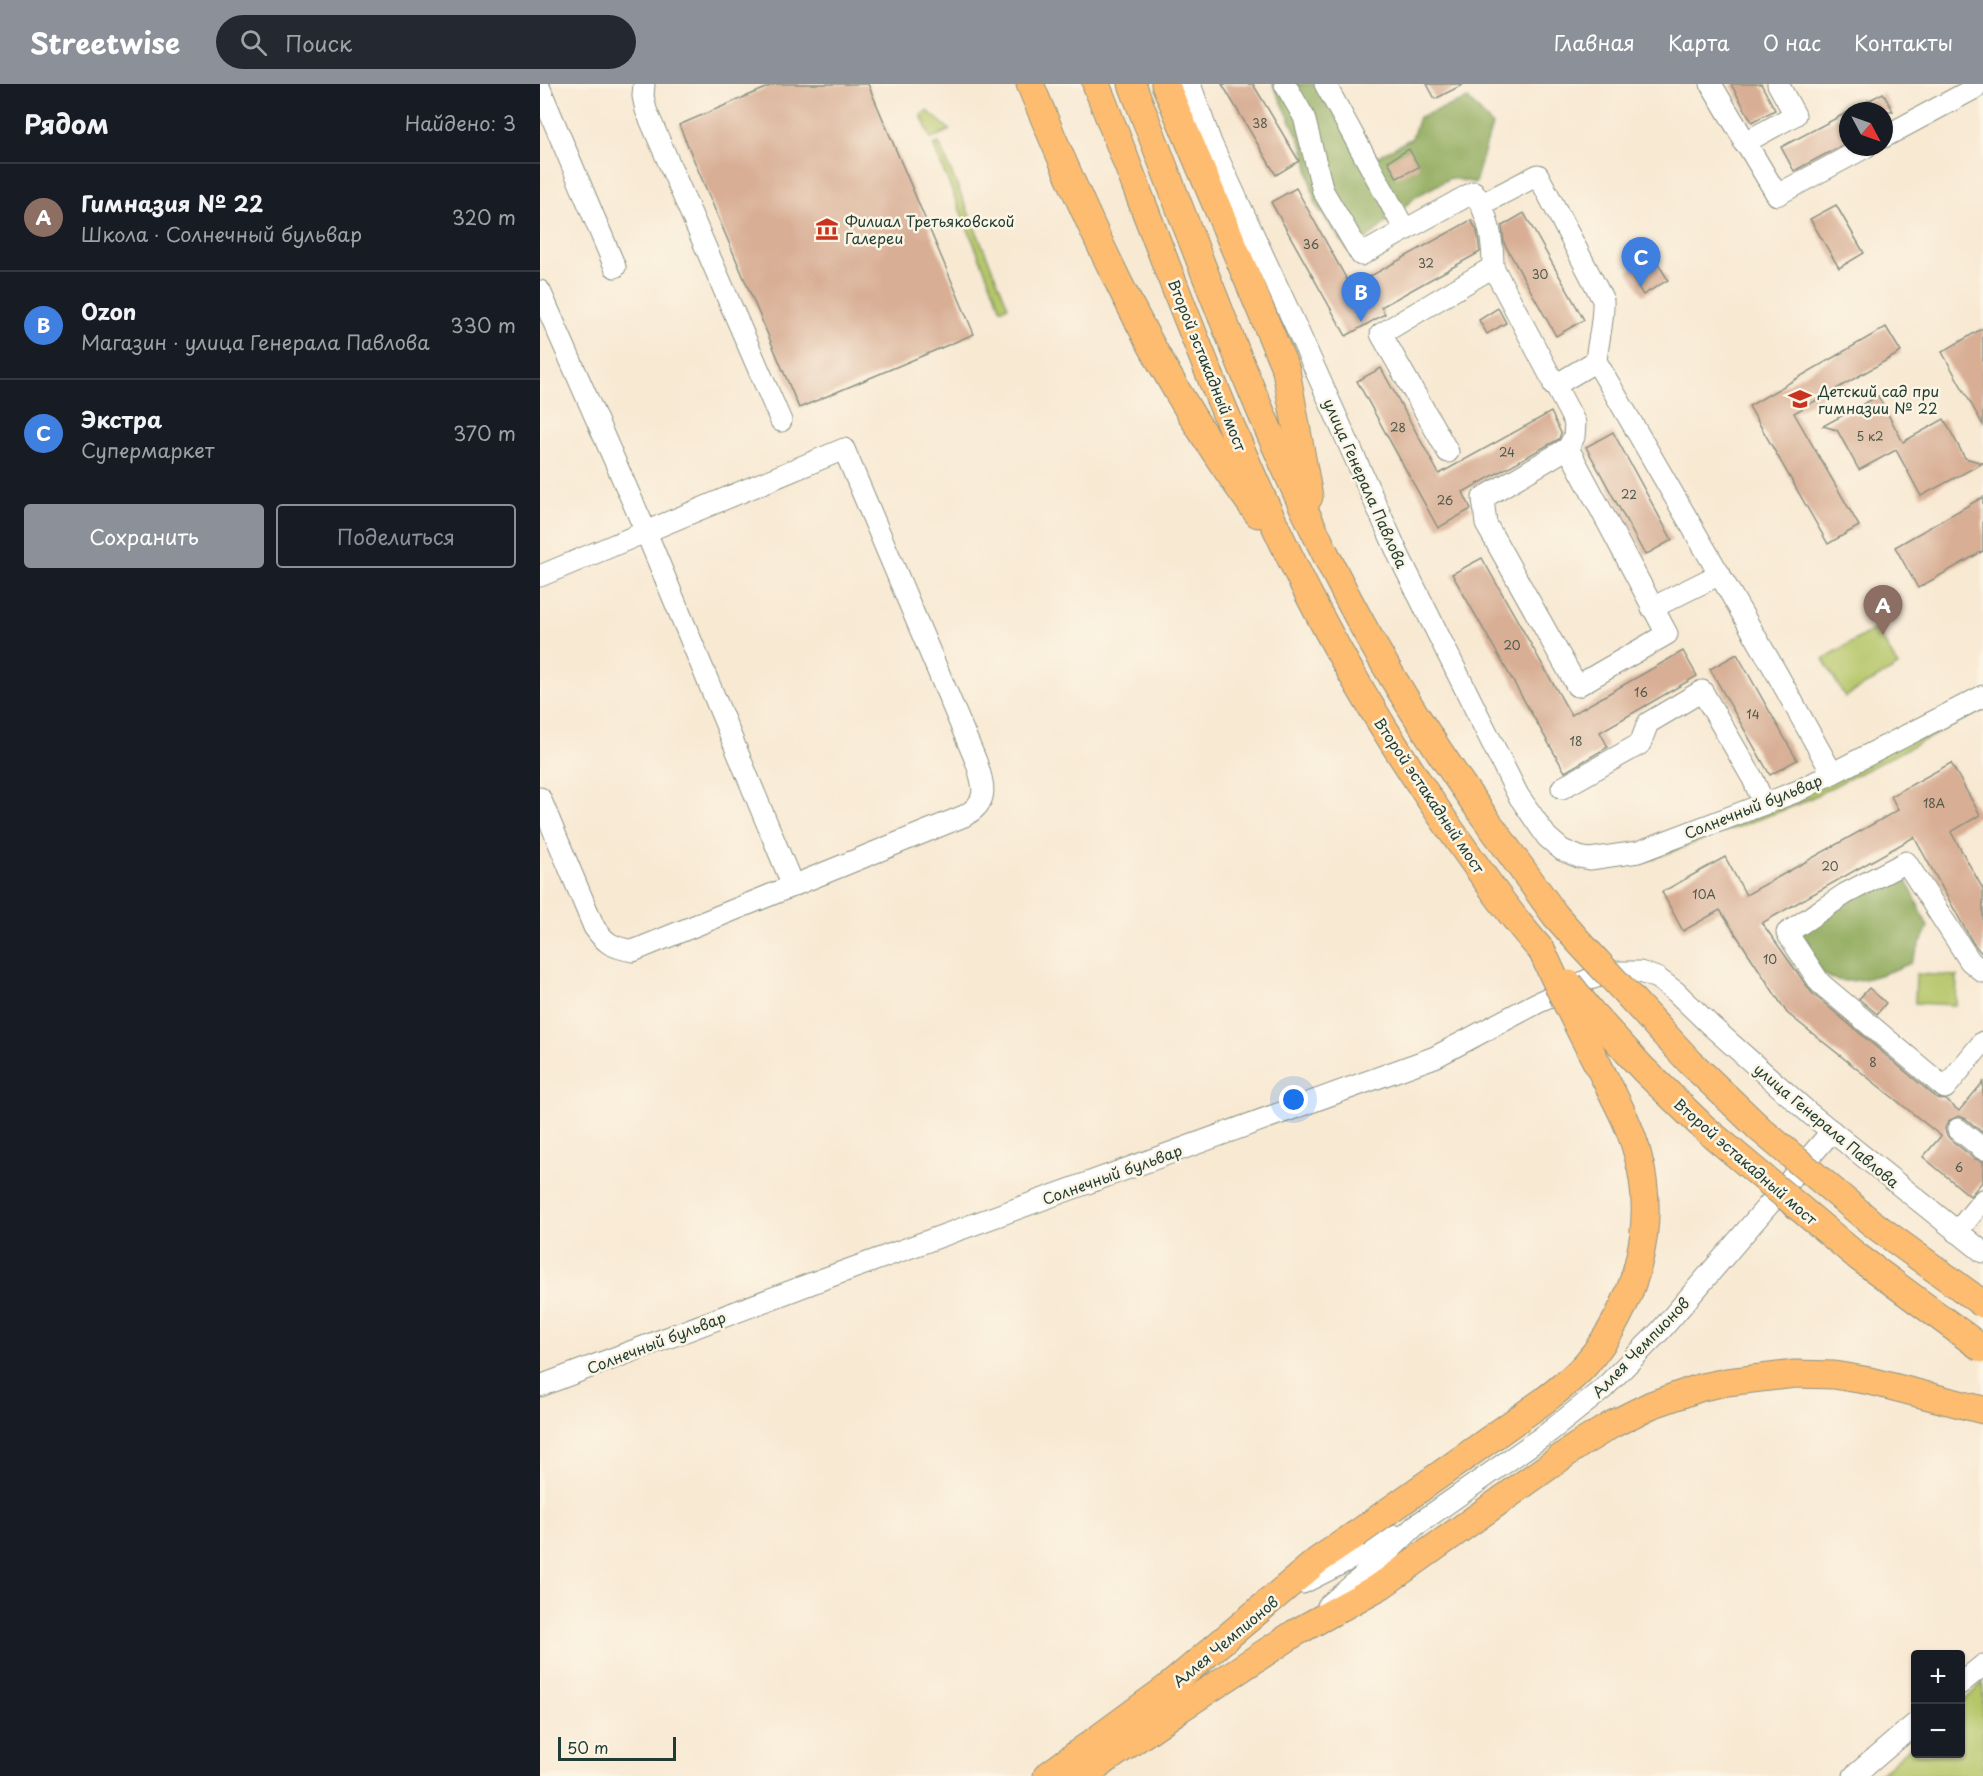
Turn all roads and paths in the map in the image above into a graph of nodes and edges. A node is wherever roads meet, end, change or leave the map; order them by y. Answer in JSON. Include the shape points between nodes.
{"nodes":[{"id":1,"x":644,"y":84,"type":"edge"},
{"id":2,"x":1030,"y":84,"type":"edge"},
{"id":3,"x":1096,"y":84,"type":"edge"},
{"id":4,"x":1132,"y":84,"type":"edge"},
{"id":5,"x":1165,"y":84,"type":"edge"},
{"id":6,"x":1190,"y":84,"type":"edge"},
{"id":7,"x":1285,"y":84,"type":"edge"},
{"id":8,"x":1325,"y":84,"type":"edge"},
{"id":9,"x":1711,"y":84,"type":"edge"},
{"id":10,"x":1778,"y":84,"type":"edge"},
{"id":11,"x":540,"y":89,"type":"edge"},
{"id":12,"x":1977,"y":92,"type":"edge"},
{"id":13,"x":1893,"y":133,"type":"edge"},
{"id":14,"x":1744,"y":143,"type":"junction"},
{"id":15,"x":1849,"y":156,"type":"edge"},
{"id":16,"x":1482,"y":204,"type":"junction"},
{"id":17,"x":1405,"y":230,"type":"junction"},
{"id":18,"x":615,"y":267,"type":"dead end"},
{"id":19,"x":1492,"y":267,"type":"junction"},
{"id":20,"x":540,"y":291,"type":"edge"},
{"id":21,"x":545,"y":316,"type":"edge"},
{"id":22,"x":1596,"y":361,"type":"junction"},
{"id":23,"x":1554,"y":386,"type":"junction"},
{"id":24,"x":781,"y":421,"type":"dead end"},
{"id":25,"x":1568,"y":448,"type":"junction"},
{"id":26,"x":1448,"y":452,"type":"dead end"},
{"id":27,"x":646,"y":532,"type":"junction"},
{"id":28,"x":1315,"y":532,"type":"junction"},
{"id":29,"x":1288,"y":555,"type":"junction"},
{"id":30,"x":1720,"y":574,"type":"junction"},
{"id":31,"x":540,"y":576,"type":"edge"},
{"id":32,"x":1652,"y":608,"type":"junction"},
{"id":33,"x":1983,"y":696,"type":"edge"},
{"id":34,"x":1832,"y":773,"type":"junction"},
{"id":35,"x":1562,"y":788,"type":"dead end"},
{"id":36,"x":540,"y":798,"type":"edge"},
{"id":37,"x":1764,"y":804,"type":"junction"},
{"id":38,"x":1579,"y":857,"type":"joint"},
{"id":39,"x":793,"y":886,"type":"junction"},
{"id":40,"x":1542,"y":951,"type":"junction"},
{"id":41,"x":1983,"y":972,"type":"edge"},
{"id":42,"x":1676,"y":992,"type":"joint"},
{"id":43,"x":1983,"y":1042,"type":"edge"},
{"id":44,"x":1958,"y":1129,"type":"dead end"},
{"id":45,"x":1832,"y":1131,"type":"junction"},
{"id":46,"x":1983,"y":1149,"type":"edge"},
{"id":47,"x":1983,"y":1200,"type":"edge"},
{"id":48,"x":1957,"y":1232,"type":"junction"},
{"id":49,"x":1983,"y":1252,"type":"edge"},
{"id":50,"x":1983,"y":1304,"type":"edge"},
{"id":51,"x":1983,"y":1349,"type":"edge"},
{"id":52,"x":540,"y":1386,"type":"edge"},
{"id":53,"x":1983,"y":1410,"type":"edge"},
{"id":54,"x":1415,"y":1526,"type":"junction"},
{"id":55,"x":1274,"y":1598,"type":"junction"},
{"id":56,"x":1295,"y":1633,"type":"junction"},
{"id":57,"x":1983,"y":1665,"type":"edge"},
{"id":58,"x":1965,"y":1680,"type":"edge"},
{"id":59,"x":1911,"y":1727,"type":"edge"},
{"id":60,"x":1047,"y":1776,"type":"edge"},
{"id":61,"x":1083,"y":1776,"type":"edge"},
{"id":62,"x":1854,"y":1776,"type":"edge"}],
"edges":[{"from":1,"to":24,"type":"street","via":[[646,110]]},
{"from":2,"to":29,"type":"main road","via":[[1069,179],[1151,348],[1232,478]]},
{"from":3,"to":29,"type":"main road","name":"Второй эстакадный мост","via":[[1214,382]]},
{"from":4,"to":28,"type":"main road","via":[[1269,430]]},
{"from":5,"to":28,"type":"main road","via":[[1286,370]]},
{"from":6,"to":38,"type":"street","name":"улица Генерала Павлова","via":[[1211,144],[1398,556],[1518,795],[1547,837],[1562,850]]},
{"from":7,"to":17,"type":"street","via":[[1304,117],[1323,191],[1361,255]]},
{"from":8,"to":17,"type":"street"},
{"from":9,"to":14,"type":"street"},
{"from":10,"to":14,"type":"street","via":[[1795,115]]},
{"from":11,"to":18,"type":"street"},
{"from":12,"to":13,"type":"street"},
{"from":14,"to":15,"type":"street","via":[[1776,195]]},
{"from":16,"to":17,"type":"street","via":[[1474,192]]},
{"from":16,"to":19,"type":"street","via":[[1493,247]]},
{"from":16,"to":22,"type":"street","via":[[1538,175],[1603,300]]},
{"from":19,"to":23,"type":"street"},
{"from":19,"to":26,"type":"street","via":[[1381,334]]},
{"from":20,"to":21,"type":"street"},
{"from":21,"to":27,"type":"street"},
{"from":22,"to":23,"type":"street"},
{"from":22,"to":30,"type":"street"},
{"from":23,"to":25,"type":"street","via":[[1575,423]]},
{"from":25,"to":32,"type":"street"},
{"from":25,"to":32,"type":"street","via":[[1483,498],[1486,524],[1577,686],[1667,634]]},
{"from":27,"to":31,"type":"street"},
{"from":27,"to":39,"type":"street"},
{"from":27,"to":39,"type":"street","via":[[844,449],[976,761],[982,800],[975,810]]},
{"from":28,"to":50,"type":"main road","bridge":true,"via":[[1356,614],[1427,733],[1513,857],[1579,942],[1682,1054],[1761,1130],[1873,1224]]},
{"from":29,"to":40,"type":"main road","name":"Второй эстакадный мост","via":[[1401,757],[1469,856]]},
{"from":30,"to":32,"type":"street"},
{"from":30,"to":34,"type":"street"},
{"from":33,"to":34,"type":"street","name":"Солнечный бульвар"},
{"from":34,"to":37,"type":"street","name":"Солнечный бульвар"},
{"from":35,"to":37,"type":"street","via":[[1640,744],[1648,723],[1702,691]]},
{"from":36,"to":39,"type":"street","via":[[594,927],[614,947],[633,951]]},
{"from":37,"to":38,"type":"street","name":"Солнечный бульвар","via":[[1638,852]]},
{"from":40,"to":51,"type":"main road","name":"Второй эстакадный мост","bridge":true,"via":[[1621,1045],[1702,1126],[1858,1257]]},
{"from":40,"to":55,"type":"main road","bridge":true,"via":[[1626,1123],[1638,1157],[1644,1234],[1630,1293],[1606,1338],[1573,1377],[1545,1401],[1317,1561]]},
{"from":41,"to":43,"type":"street","via":[[1970,961],[1906,862],[1845,894],[1787,933],[1820,983],[1945,1088]]},
{"from":42,"to":45,"type":"street","name":"улица Генерала Павлова"},
{"from":42,"to":52,"type":"street","name":"Солнечный бульвар","via":[[1657,978],[1640,972],[1614,972],[1590,979],[1434,1057]]},
{"from":44,"to":46,"type":"street"},
{"from":45,"to":48,"type":"street","name":"улица Генерала Павлова"},
{"from":45,"to":54,"type":"street","name":"Аллея Чемпионов","via":[[1661,1329],[1603,1389]]},
{"from":47,"to":48,"type":"street"},
{"from":48,"to":49,"type":"street","name":"улица Генерала Павлова"},
{"from":53,"to":56,"type":"main road","via":[[1834,1375],[1762,1376],[1702,1387],[1641,1409],[1577,1446],[1382,1585]]},
{"from":54,"to":55,"type":"street","name":"Аллея Чемпионов"},
{"from":54,"to":56,"type":"street","name":"Аллея Чемпионов"},
{"from":55,"to":60,"type":"main road","name":"Аллея Чемпионов","via":[[1167,1688]]},
{"from":56,"to":61,"type":"main road","name":"Аллея Чемпионов"},
{"from":57,"to":58,"type":"street"},
{"from":59,"to":62,"type":"street"}]}
